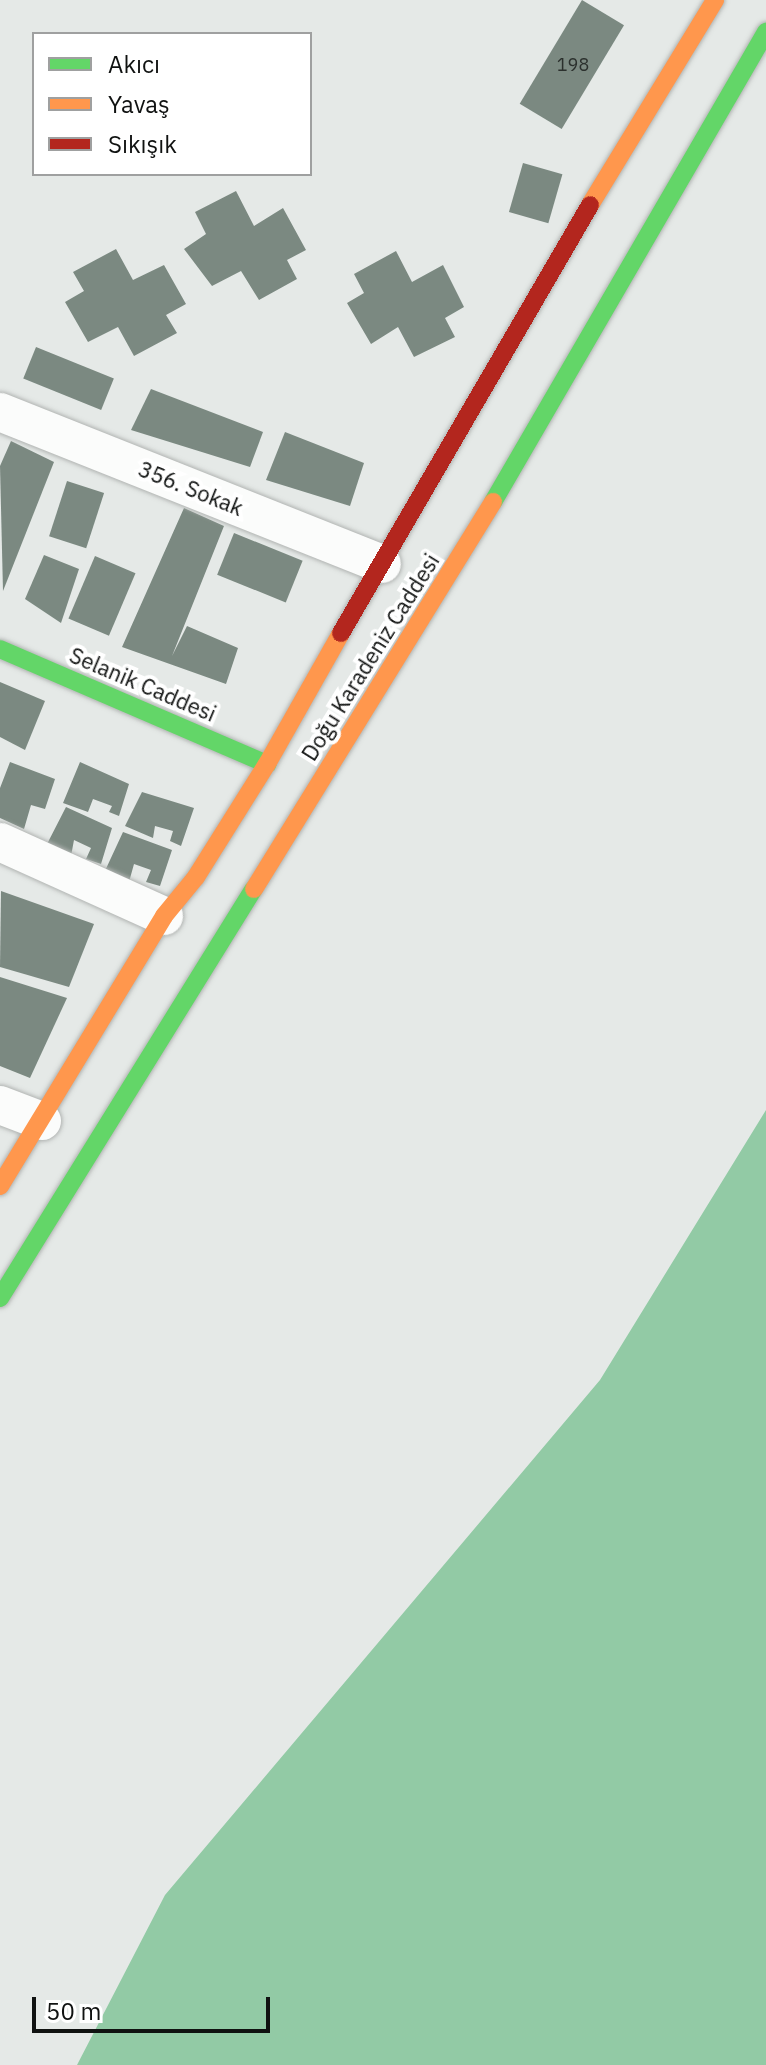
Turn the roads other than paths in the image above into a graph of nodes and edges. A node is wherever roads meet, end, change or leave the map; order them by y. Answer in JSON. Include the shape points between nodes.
{"nodes":[{"id":1,"x":715,"y":0,"type":"edge"},
{"id":2,"x":766,"y":32,"type":"edge"},
{"id":3,"x":0,"y":412,"type":"edge"},
{"id":4,"x":382,"y":564,"type":"junction"},
{"id":5,"x":0,"y":649,"type":"edge"},
{"id":6,"x":267,"y":764,"type":"junction"},
{"id":7,"x":0,"y":842,"type":"edge"},
{"id":8,"x":164,"y":916,"type":"junction"},
{"id":9,"x":0,"y":1105,"type":"edge"},
{"id":10,"x":42,"y":1121,"type":"junction"},
{"id":11,"x":0,"y":1186,"type":"edge"},
{"id":12,"x":0,"y":1298,"type":"edge"}],
"edges":[{"from":1,"to":4,"type":"main road","name":"Doğu Karadeniz Caddesi","via":[[517,324]]},
{"from":2,"to":12,"type":"main road","name":"Doğu Karadeniz Caddesi","via":[[475,532]]},
{"from":3,"to":4,"type":"street","name":"356. Sokak"},
{"from":4,"to":6,"type":"main road","name":"Doğu Karadeniz Caddesi"},
{"from":5,"to":6,"type":"main road","name":"Selanik Caddesi"},
{"from":6,"to":8,"type":"main road","name":"Doğu Karadeniz Caddesi","via":[[196,877]]},
{"from":7,"to":8,"type":"street"},
{"from":8,"to":10,"type":"main road","name":"Doğu Karadeniz Caddesi"},
{"from":9,"to":10,"type":"street"},
{"from":10,"to":11,"type":"main road","name":"Doğu Karadeniz Caddesi"}]}
